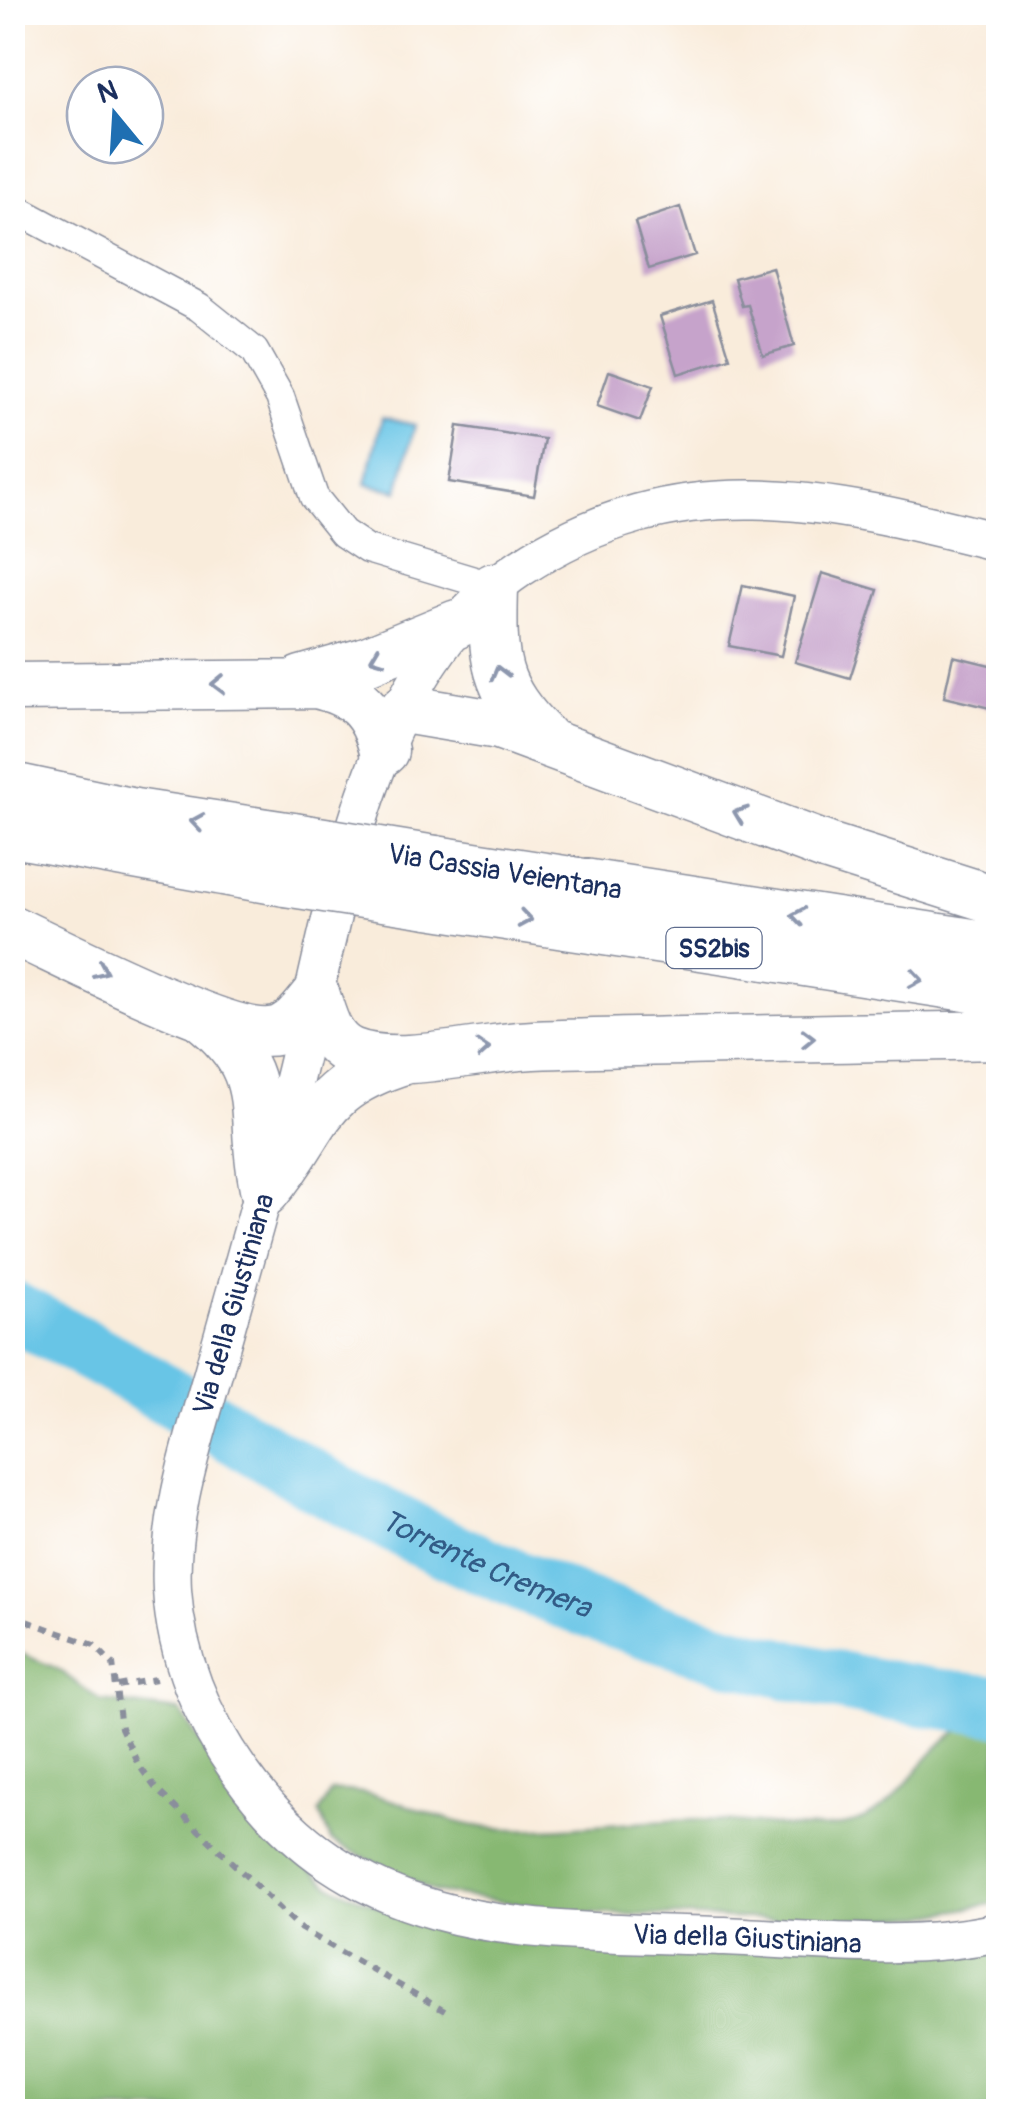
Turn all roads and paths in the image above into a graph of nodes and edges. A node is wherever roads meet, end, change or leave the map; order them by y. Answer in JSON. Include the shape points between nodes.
{"nodes":[{"id":1,"x":12,"y":207,"type":"edge"},
{"id":2,"x":998,"y":542,"type":"edge"},
{"id":3,"x":494,"y":587,"type":"junction"},
{"id":4,"x":457,"y":624,"type":"junction"},
{"id":5,"x":293,"y":682,"type":"junction"},
{"id":6,"x":12,"y":686,"type":"edge"},
{"id":7,"x":404,"y":709,"type":"junction"},
{"id":8,"x":548,"y":742,"type":"junction"},
{"id":9,"x":384,"y":751,"type":"junction"},
{"id":10,"x":12,"y":787,"type":"edge"},
{"id":11,"x":12,"y":833,"type":"edge"},
{"id":12,"x":289,"y":860,"type":"junction"},
{"id":13,"x":432,"y":882,"type":"junction"},
{"id":14,"x":998,"y":901,"type":"edge"},
{"id":15,"x":12,"y":930,"type":"edge"},
{"id":16,"x":998,"y":947,"type":"edge"},
{"id":17,"x":998,"y":992,"type":"edge"},
{"id":18,"x":316,"y":996,"type":"junction"},
{"id":19,"x":200,"y":1015,"type":"junction"},
{"id":20,"x":998,"y":1035,"type":"edge"},
{"id":21,"x":415,"y":1057,"type":"junction"},
{"id":22,"x":265,"y":1192,"type":"junction"},
{"id":23,"x":12,"y":1616,"type":"edge"},
{"id":24,"x":998,"y":1932,"type":"edge"},
{"id":25,"x":450,"y":2014,"type":"dead end"}],
"edges":[{"from":1,"to":3,"type":"street","via":[[199,307],[254,350],[280,397],[314,497],[342,533],[367,550]]},
{"from":2,"to":3,"type":"street","name":"Via della Giustiniana","via":[[848,506],[712,498],[594,530]]},
{"from":3,"to":4,"type":"street","name":"Via della Giustiniana"},
{"from":8,"to":3,"type":"highway","one_way":true,"via":[[500,684]]},
{"from":4,"to":5,"type":"highway","one_way":true},
{"from":4,"to":7,"type":"street","name":"Via della Giustiniana"},
{"from":5,"to":6,"type":"highway","one_way":true},
{"from":5,"to":9,"type":"highway","via":[[356,698],[374,720]]},
{"from":7,"to":8,"type":"highway","via":[[483,721]]},
{"from":7,"to":9,"type":"street","name":"Via della Giustiniana"},
{"from":14,"to":8,"type":"highway","one_way":true,"via":[[843,852]]},
{"from":9,"to":18,"type":"street","name":"Via della Giustiniana","via":[[340,888]]},
{"from":12,"to":10,"type":"highway","name":"Via Cassia Veientana","number":"SS2bis","one_way":true,"via":[[135,812]]},
{"from":11,"to":12,"type":"highway","name":"Via Cassia Veientana","number":"SS2bis"},
{"from":12,"to":13,"type":"highway","name":"Via Cassia Veientana","number":"SS2bis","bridge":true},
{"from":16,"to":13,"type":"highway","name":"Via Cassia Veientana","number":"SS2bis","one_way":true},
{"from":13,"to":17,"type":"highway","name":"Via Cassia Veientana","number":"SS2bis","one_way":true},
{"from":15,"to":19,"type":"highway","one_way":true},
{"from":18,"to":19,"type":"highway","via":[[277,1030]]},
{"from":18,"to":21,"type":"highway","via":[[328,1031],[344,1048],[380,1058]]},
{"from":18,"to":22,"type":"street","name":"Via della Giustiniana"},
{"from":19,"to":22,"type":"highway","via":[[250,1070]]},
{"from":21,"to":20,"type":"highway","one_way":true,"via":[[530,1045]]},
{"from":21,"to":22,"type":"highway","via":[[362,1076],[328,1100]]},
{"from":22,"to":24,"type":"street","name":"Via della Giustiniana","via":[[182,1487],[173,1602],[199,1701],[228,1756],[266,1804],[310,1847],[364,1884],[441,1914],[528,1928],[915,1943]]},
{"from":23,"to":25,"type":"path","via":[[94,1645],[113,1664],[121,1728],[138,1764],[300,1929]]}]}
